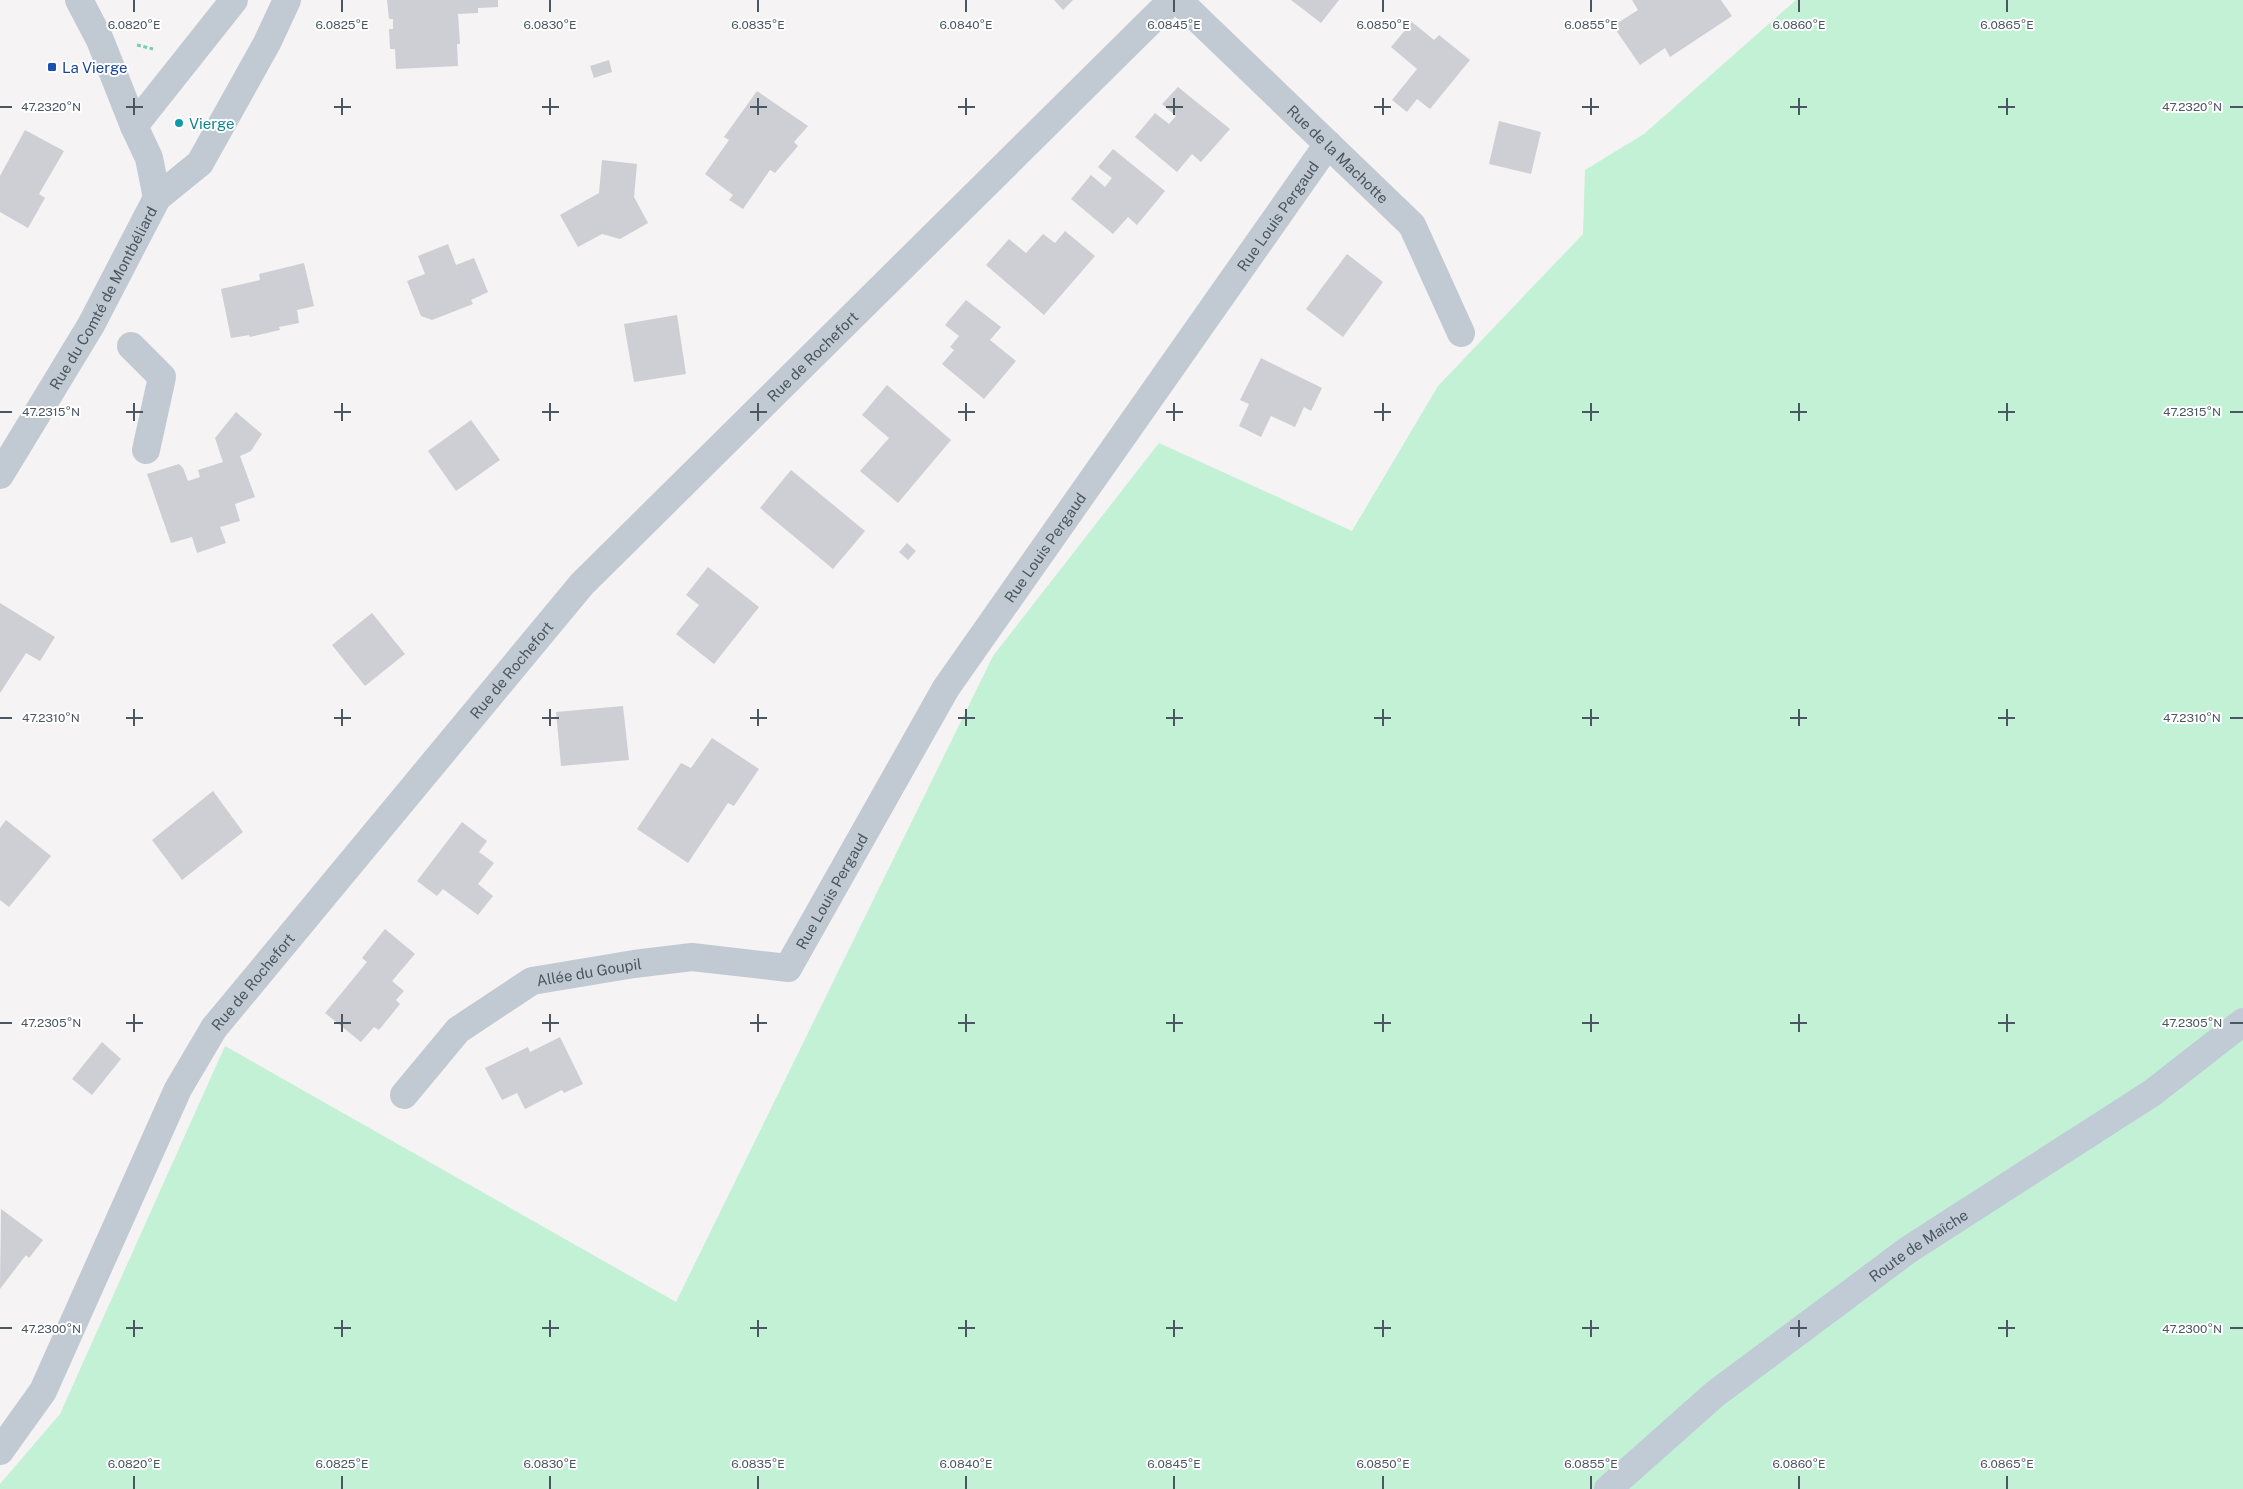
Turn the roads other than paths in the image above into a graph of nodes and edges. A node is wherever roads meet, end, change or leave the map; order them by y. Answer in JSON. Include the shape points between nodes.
{"nodes":[{"id":1,"x":79,"y":0,"type":"edge"},
{"id":2,"x":234,"y":0,"type":"edge"},
{"id":3,"x":287,"y":0,"type":"edge"},
{"id":4,"x":1172,"y":0,"type":"edge"},
{"id":5,"x":1178,"y":0,"type":"edge"},
{"id":6,"x":134,"y":126,"type":"junction"},
{"id":7,"x":1328,"y":144,"type":"junction"},
{"id":8,"x":157,"y":198,"type":"junction"},
{"id":9,"x":1461,"y":333,"type":"dead end"},
{"id":10,"x":130,"y":346,"type":"dead end"},
{"id":11,"x":146,"y":450,"type":"dead end"},
{"id":12,"x":0,"y":475,"type":"edge"},
{"id":13,"x":788,"y":968,"type":"joint"},
{"id":14,"x":2243,"y":1022,"type":"edge"},
{"id":15,"x":404,"y":1095,"type":"dead end"},
{"id":16,"x":0,"y":1451,"type":"edge"},
{"id":17,"x":1608,"y":1489,"type":"edge"}],
"edges":[{"from":1,"to":6,"type":"street","name":"Rue du Comté de Montbéliard","via":[[100,40]]},
{"from":2,"to":6,"type":"street"},
{"from":3,"to":8,"type":"street","name":"Rue du Comté de Montbéliard","via":[[200,164]]},
{"from":4,"to":16,"type":"street","name":"Rue de Rochefort","via":[[582,584],[214,1028],[178,1089],[43,1391]]},
{"from":5,"to":7,"type":"street","name":"Rue de la Machotte"},
{"from":6,"to":8,"type":"street","name":"Rue du Comté de Montbéliard","via":[[149,158]]},
{"from":7,"to":9,"type":"street","name":"Rue de la Machotte","via":[[1412,224]]},
{"from":7,"to":13,"type":"street","name":"Rue Louis Pergaud","via":[[946,688]]},
{"from":8,"to":12,"type":"street","name":"Rue du Comté de Montbéliard","via":[[92,325]]},
{"from":10,"to":11,"type":"street","via":[[162,377]]},
{"from":13,"to":15,"type":"street","name":"Allée du Goupil","via":[[692,957],[532,981],[458,1030]]},
{"from":14,"to":17,"type":"main road","name":"Route de Maîche","via":[[2152,1092],[1908,1250],[1715,1394]]}]}
